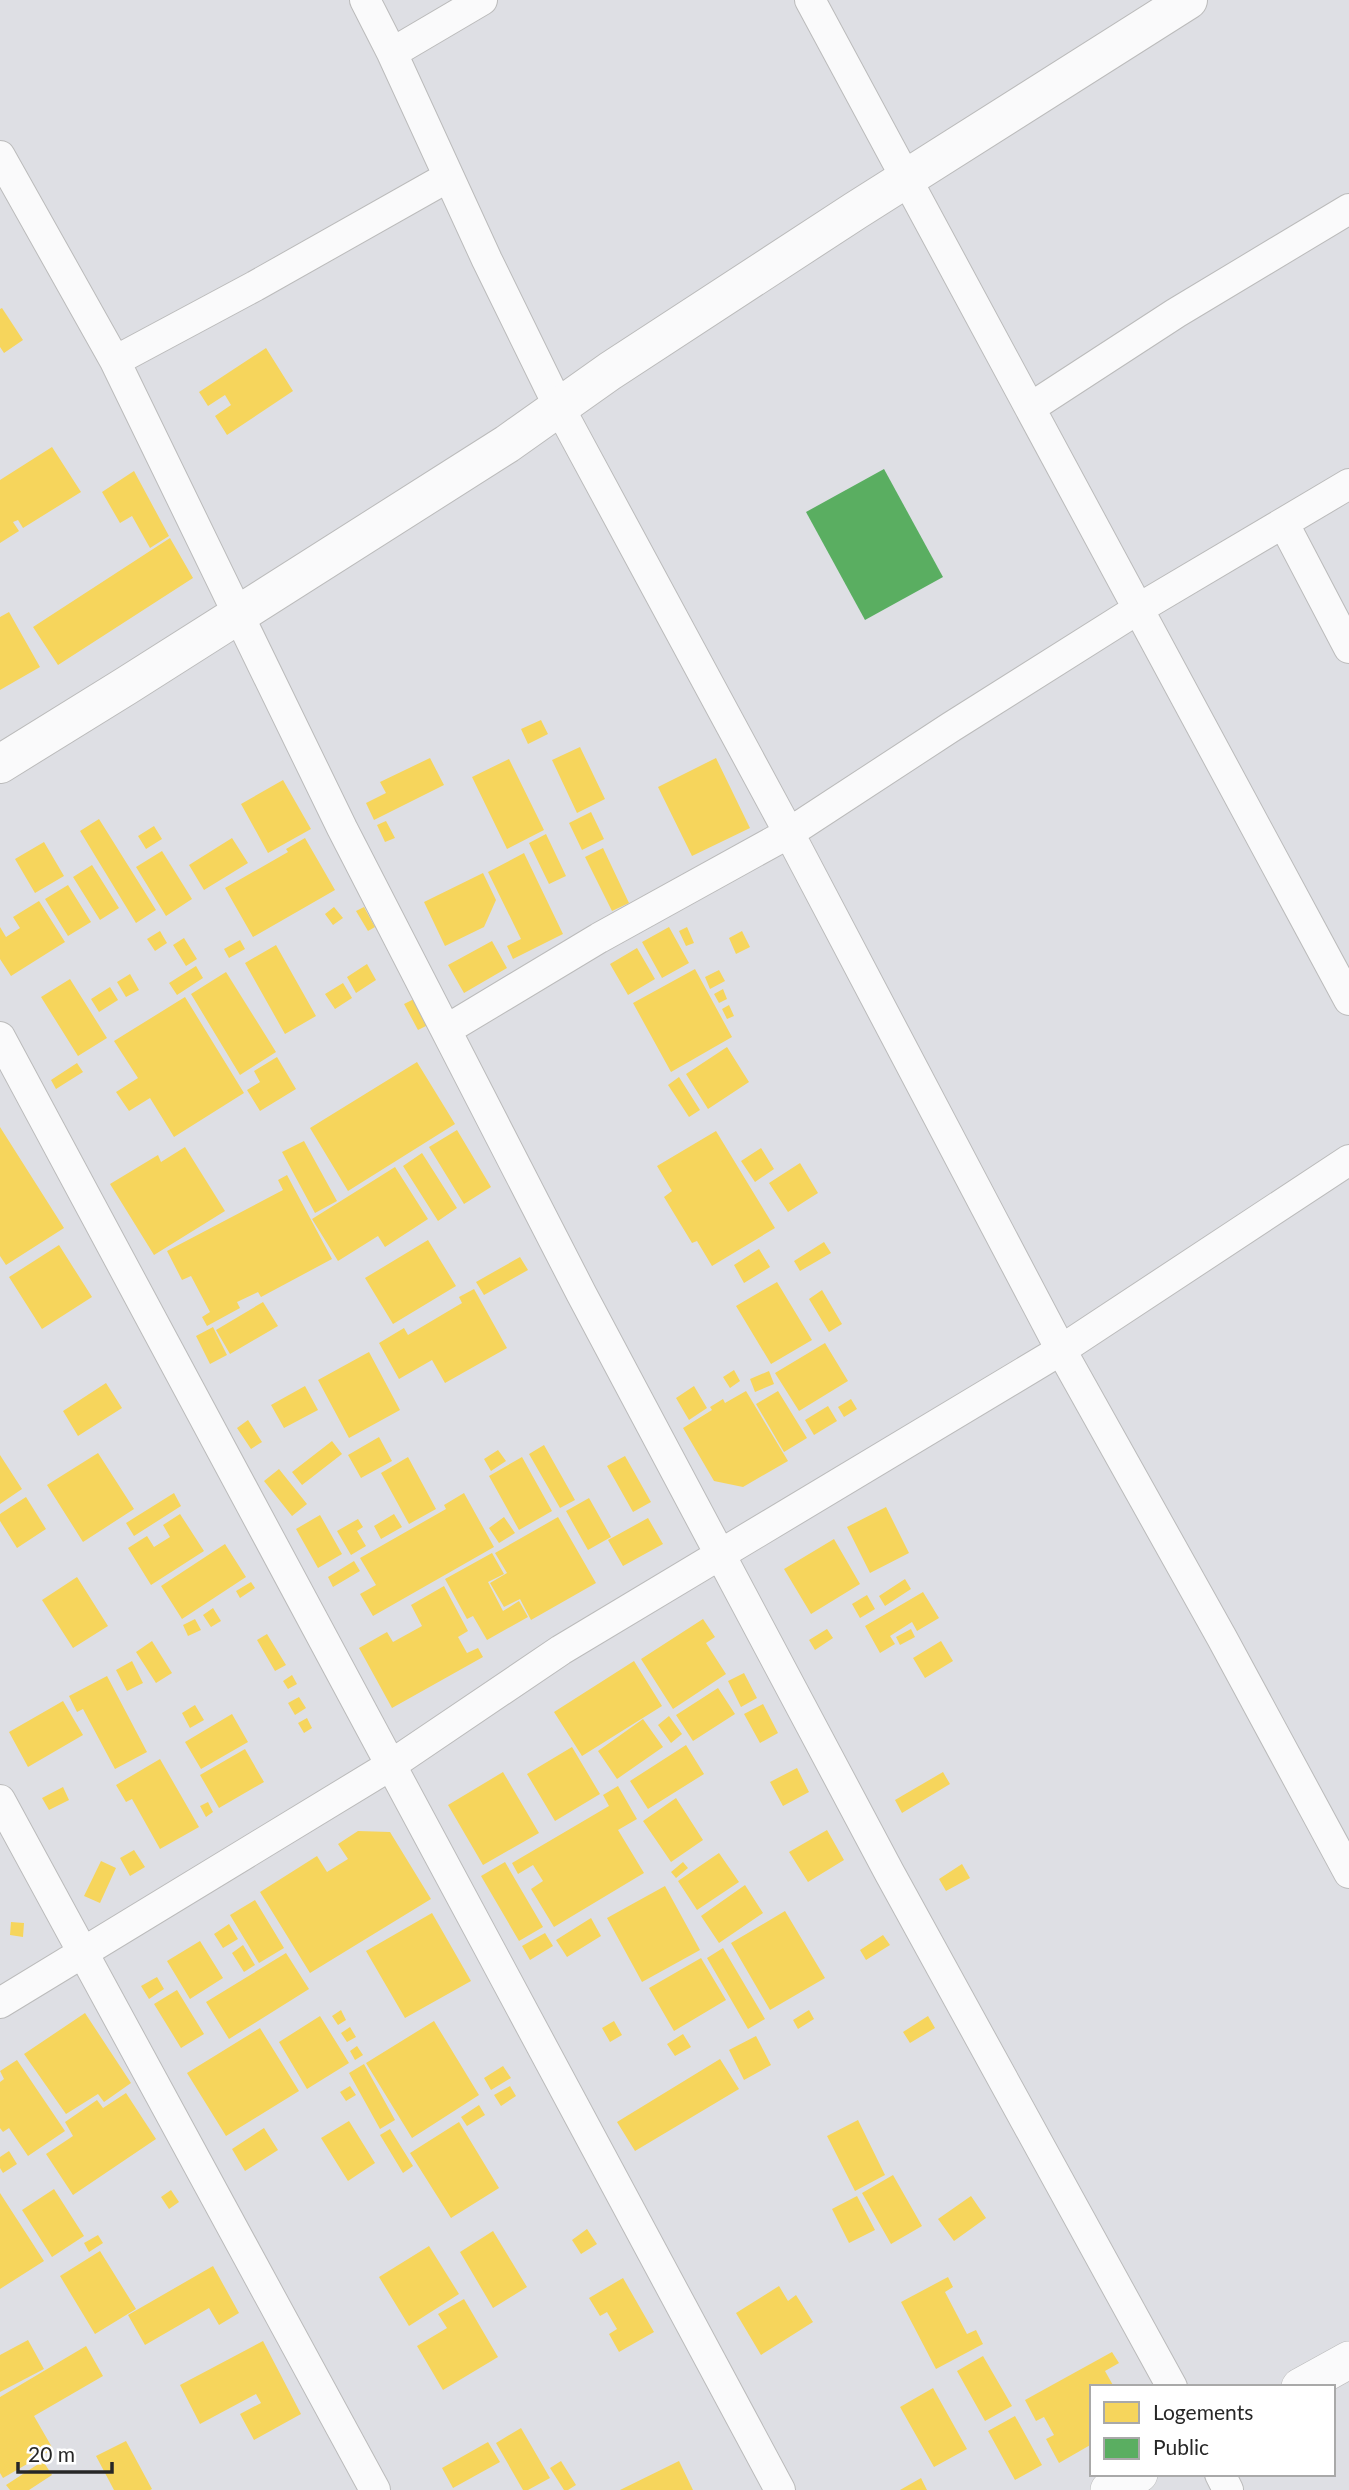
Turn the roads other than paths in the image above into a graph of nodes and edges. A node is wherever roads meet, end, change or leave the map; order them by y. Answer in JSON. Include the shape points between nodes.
{"nodes":[{"id":1,"x":365,"y":0,"type":"edge"},
{"id":2,"x":482,"y":0,"type":"edge"},
{"id":3,"x":810,"y":0,"type":"edge"},
{"id":4,"x":1188,"y":0,"type":"edge"},
{"id":5,"x":392,"y":53,"type":"junction"},
{"id":6,"x":0,"y":156,"type":"edge"},
{"id":7,"x":448,"y":177,"type":"junction"},
{"id":8,"x":906,"y":179,"type":"junction"},
{"id":9,"x":1349,"y":209,"type":"edge"},
{"id":10,"x":115,"y":361,"type":"junction"},
{"id":11,"x":559,"y":407,"type":"junction"},
{"id":12,"x":1030,"y":408,"type":"junction"},
{"id":13,"x":1349,"y":484,"type":"edge"},
{"id":14,"x":1284,"y":524,"type":"junction"},
{"id":15,"x":1138,"y":609,"type":"junction"},
{"id":16,"x":238,"y":614,"type":"junction"},
{"id":17,"x":1349,"y":648,"type":"edge"},
{"id":18,"x":0,"y":764,"type":"edge"},
{"id":19,"x":789,"y":833,"type":"junction"},
{"id":20,"x":1349,"y":1000,"type":"edge"},
{"id":21,"x":446,"y":1030,"type":"junction"},
{"id":22,"x":0,"y":1037,"type":"edge"},
{"id":23,"x":1349,"y":1160,"type":"edge"},
{"id":24,"x":1061,"y":1350,"type":"junction"},
{"id":25,"x":720,"y":1557,"type":"junction"},
{"id":26,"x":391,"y":1765,"type":"junction"},
{"id":27,"x":0,"y":1800,"type":"edge"},
{"id":28,"x":1349,"y":1873,"type":"edge"},
{"id":29,"x":83,"y":1953,"type":"junction"},
{"id":30,"x":0,"y":2003,"type":"edge"},
{"id":31,"x":1349,"y":2360,"type":"edge"},
{"id":32,"x":1171,"y":2385,"type":"edge"},
{"id":33,"x":1304,"y":2385,"type":"edge"},
{"id":34,"x":1135,"y":2476,"type":"edge"},
{"id":35,"x":375,"y":2490,"type":"edge"},
{"id":36,"x":780,"y":2490,"type":"edge"},
{"id":37,"x":1110,"y":2490,"type":"edge"}],
"edges":[{"from":1,"to":5,"type":"street"},
{"from":2,"to":5,"type":"street"},
{"from":3,"to":8,"type":"street"},
{"from":4,"to":8,"type":"main road"},
{"from":5,"to":7,"type":"street"},
{"from":6,"to":10,"type":"street"},
{"from":7,"to":10,"type":"street"},
{"from":7,"to":11,"type":"street"},
{"from":8,"to":11,"type":"main road"},
{"from":8,"to":12,"type":"street"},
{"from":9,"to":12,"type":"street"},
{"from":10,"to":16,"type":"street"},
{"from":11,"to":16,"type":"main road"},
{"from":11,"to":19,"type":"street"},
{"from":12,"to":15,"type":"street"},
{"from":13,"to":14,"type":"street"},
{"from":14,"to":15,"type":"street"},
{"from":14,"to":17,"type":"street"},
{"from":15,"to":19,"type":"street"},
{"from":15,"to":20,"type":"street"},
{"from":16,"to":18,"type":"main road"},
{"from":16,"to":21,"type":"street"},
{"from":19,"to":21,"type":"street"},
{"from":19,"to":24,"type":"street"},
{"from":21,"to":25,"type":"street"},
{"from":22,"to":26,"type":"street"},
{"from":23,"to":24,"type":"street"},
{"from":24,"to":25,"type":"street"},
{"from":24,"to":28,"type":"street"},
{"from":25,"to":26,"type":"street","via":[[561,1650]]},
{"from":25,"to":32,"type":"street"},
{"from":26,"to":29,"type":"street"},
{"from":26,"to":36,"type":"street"},
{"from":27,"to":29,"type":"street"},
{"from":29,"to":30,"type":"street"},
{"from":29,"to":35,"type":"street"},
{"from":31,"to":33,"type":"street"},
{"from":34,"to":37,"type":"street"}]}
